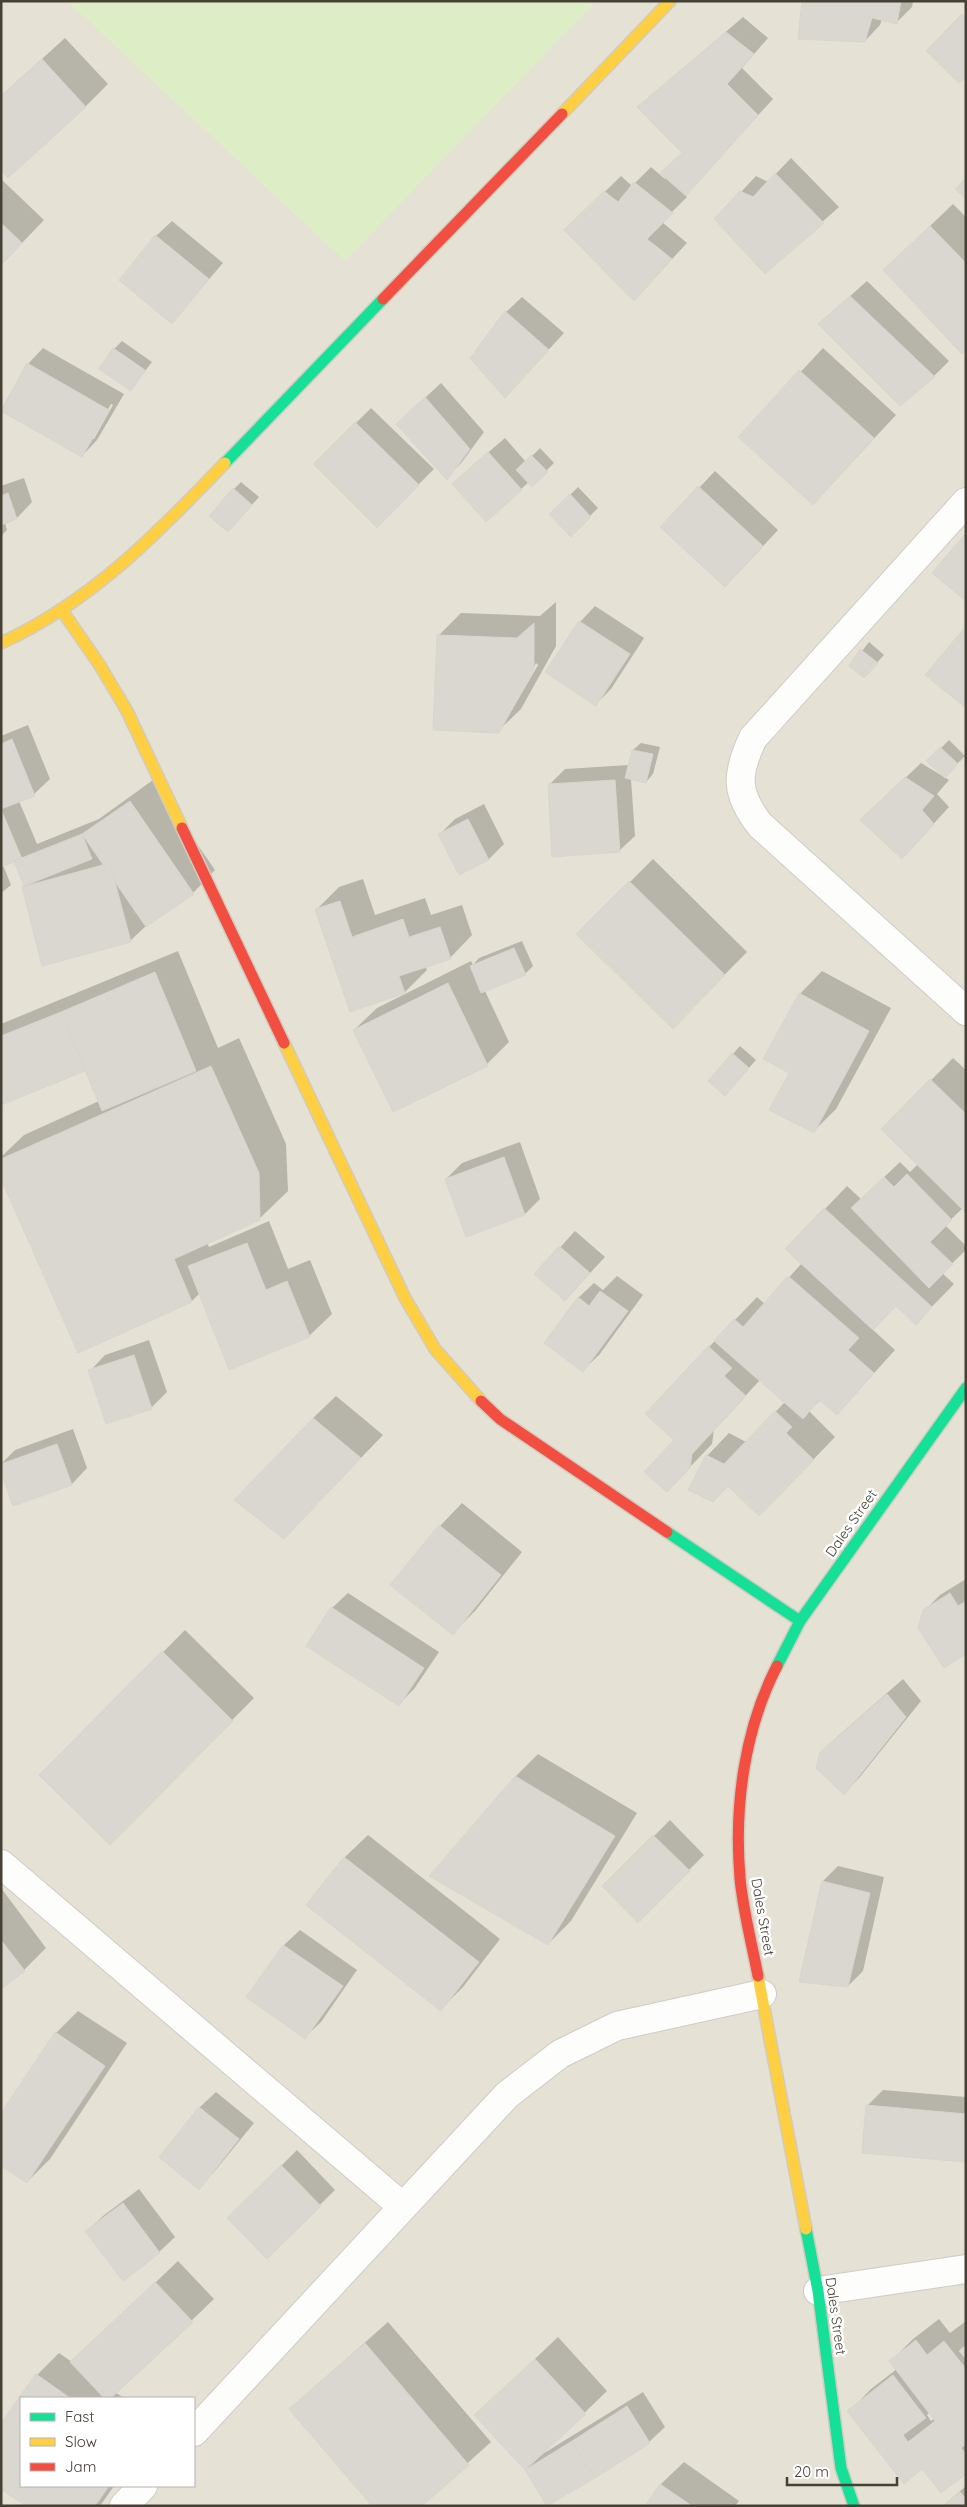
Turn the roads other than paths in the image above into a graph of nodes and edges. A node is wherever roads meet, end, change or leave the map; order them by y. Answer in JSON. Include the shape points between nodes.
{"nodes":[{"id":1,"x":670,"y":1,"type":"edge"},
{"id":2,"x":966,"y":502,"type":"edge"},
{"id":3,"x":63,"y":612,"type":"junction"},
{"id":4,"x":1,"y":643,"type":"edge"},
{"id":5,"x":966,"y":1011,"type":"edge"},
{"id":6,"x":966,"y":1388,"type":"edge"},
{"id":7,"x":800,"y":1621,"type":"junction"},
{"id":8,"x":1,"y":1864,"type":"edge"},
{"id":9,"x":762,"y":1994,"type":"junction"},
{"id":10,"x":403,"y":2207,"type":"junction"},
{"id":11,"x":966,"y":2269,"type":"edge"},
{"id":12,"x":818,"y":2291,"type":"junction"},
{"id":13,"x":195,"y":2431,"type":"edge"},
{"id":14,"x":142,"y":2487,"type":"edge"},
{"id":15,"x":124,"y":2506,"type":"edge"},
{"id":16,"x":854,"y":2506,"type":"edge"}],
"edges":[{"from":1,"to":3,"type":"street","via":[[162,529],[113,575]]},
{"from":2,"to":5,"type":"street","via":[[753,738],[742,763],[740,786],[747,809],[760,826]]},
{"from":3,"to":4,"type":"street"},
{"from":3,"to":7,"type":"street","via":[[131,719],[404,1298],[435,1350],[465,1386],[500,1418]]},
{"from":6,"to":7,"type":"street","name":"Dales Street"},
{"from":7,"to":9,"type":"street","name":"Dales Street","via":[[763,1695],[747,1746],[739,1815],[740,1879]]},
{"from":8,"to":10,"type":"street"},
{"from":9,"to":10,"type":"street","via":[[617,2026],[560,2054],[507,2095]]},
{"from":9,"to":12,"type":"street","name":"Dales Street"},
{"from":10,"to":13,"type":"street"},
{"from":11,"to":12,"type":"street"},
{"from":12,"to":16,"type":"street","name":"Dales Street","via":[[841,2468]]},
{"from":14,"to":15,"type":"street"}]}
